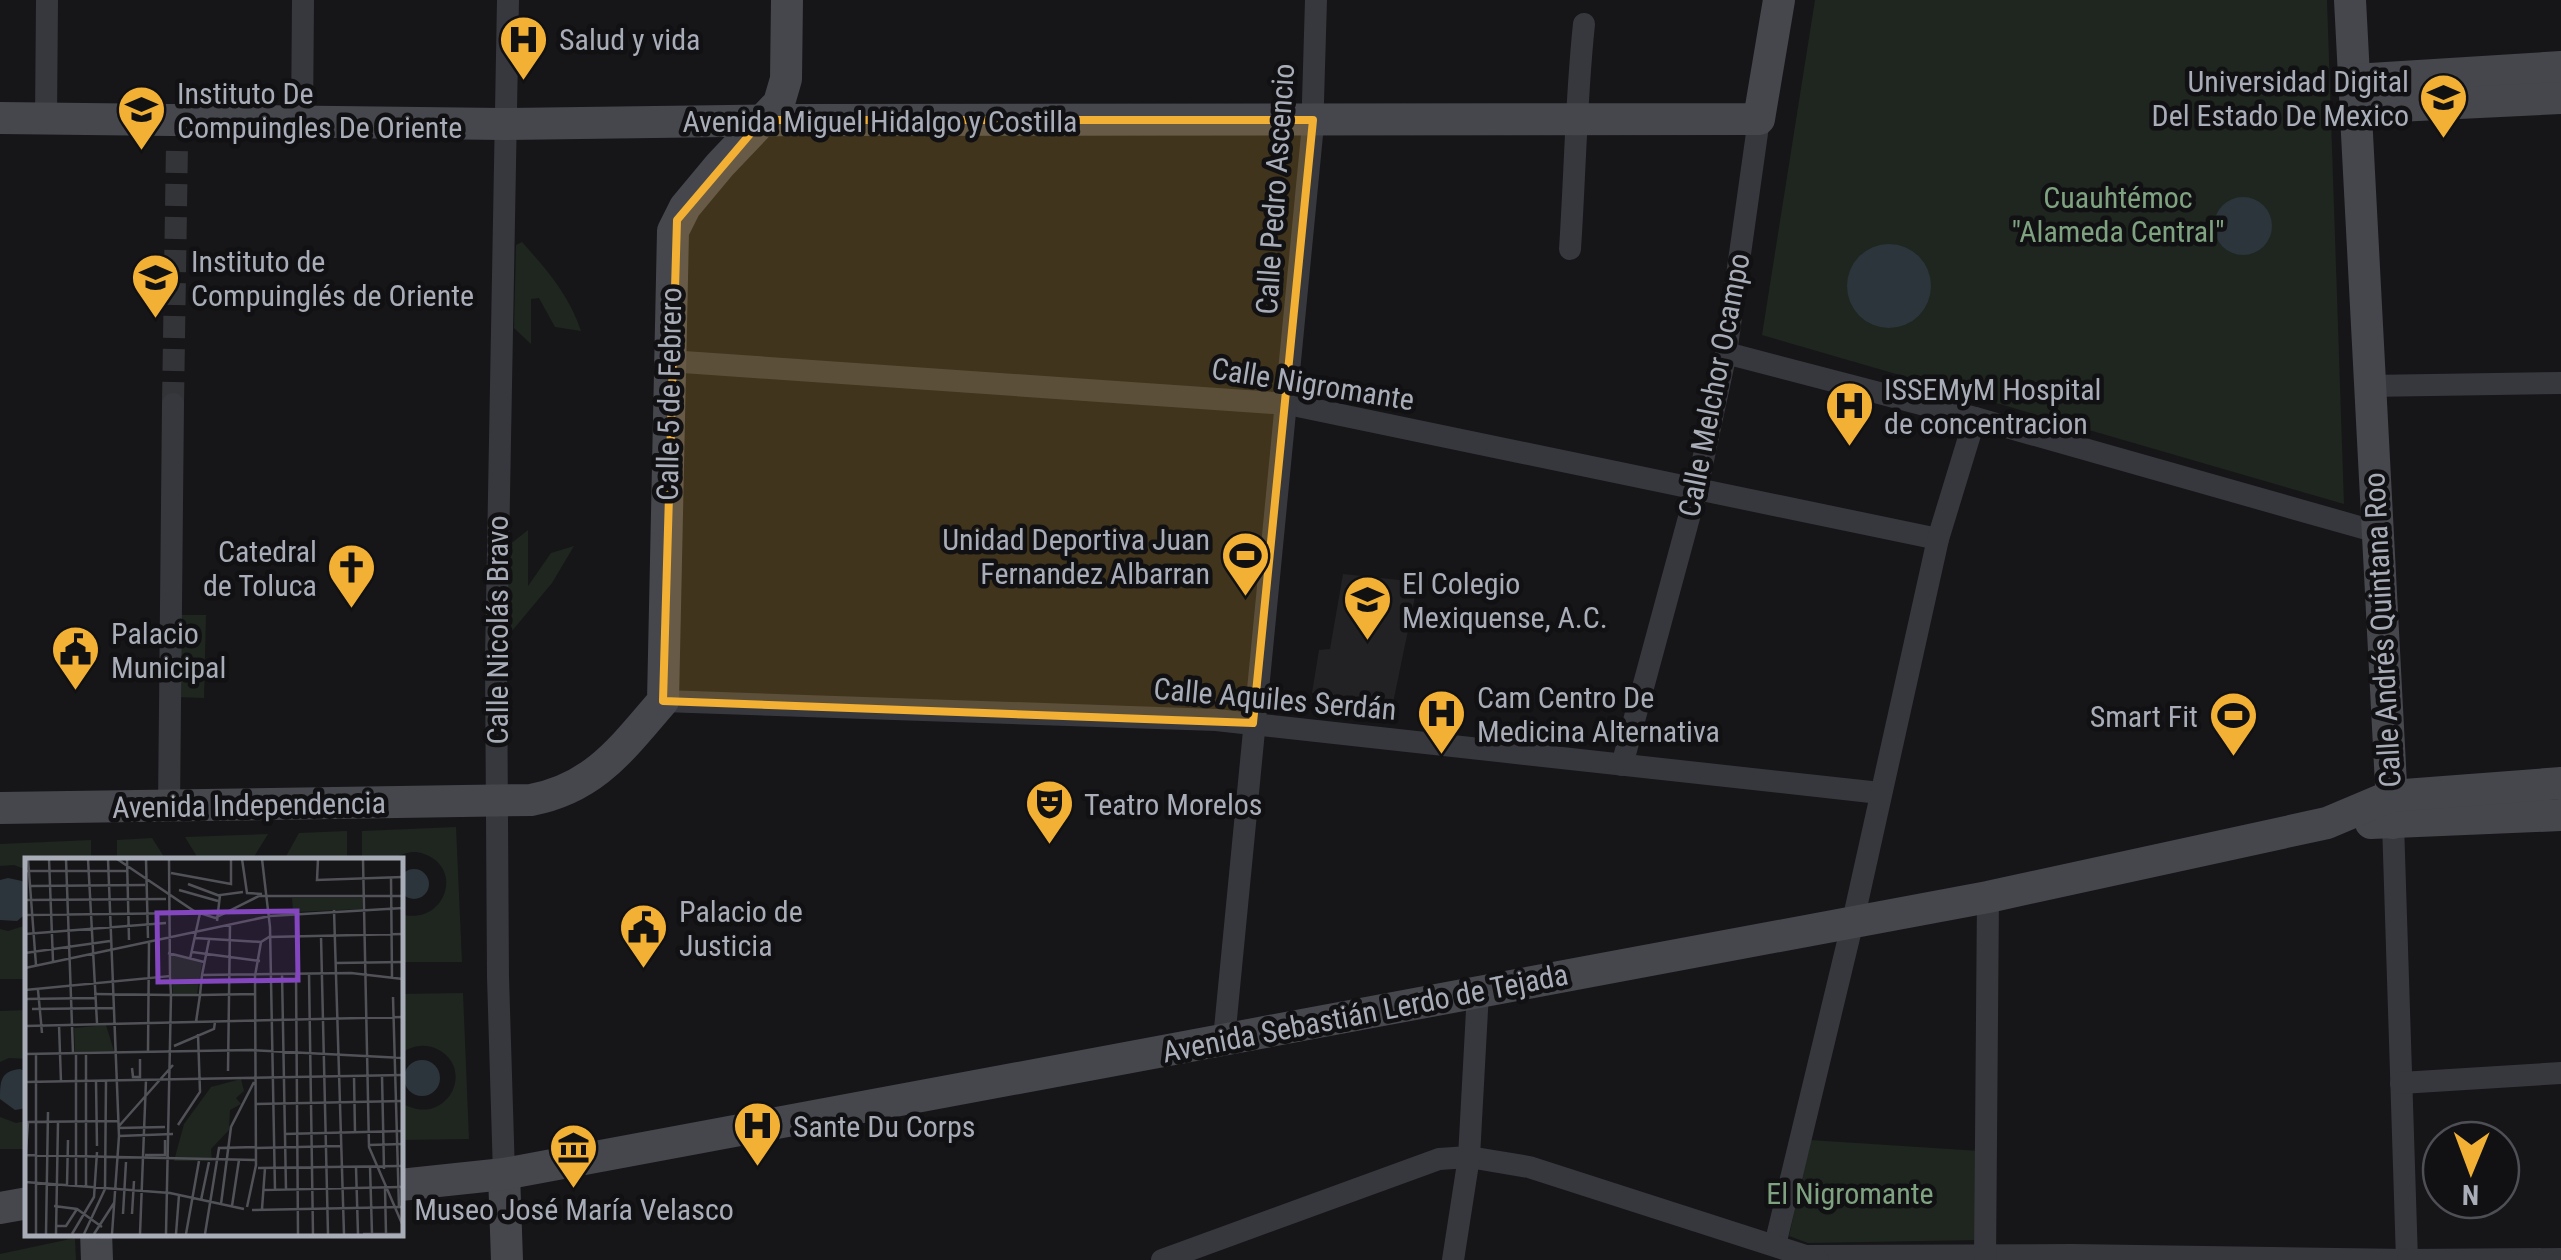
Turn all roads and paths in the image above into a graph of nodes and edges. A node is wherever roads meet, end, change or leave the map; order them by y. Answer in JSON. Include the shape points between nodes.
{"nodes":[{"id":1,"x":47,"y":0,"type":"edge"},
{"id":2,"x":303,"y":0,"type":"edge"},
{"id":3,"x":508,"y":0,"type":"edge"},
{"id":4,"x":787,"y":0,"type":"edge"},
{"id":5,"x":1316,"y":0,"type":"edge"},
{"id":6,"x":1778,"y":0,"type":"edge"},
{"id":7,"x":2350,"y":0,"type":"edge"},
{"id":8,"x":1584,"y":24,"type":"dead end"},
{"id":9,"x":2561,"y":68,"type":"edge"},
{"id":10,"x":2355,"y":94,"type":"junction"},
{"id":11,"x":2561,"y":98,"type":"edge"},
{"id":12,"x":0,"y":118,"type":"edge"},
{"id":13,"x":1579,"y":118,"type":"junction"},
{"id":14,"x":46,"y":119,"type":"junction"},
{"id":15,"x":1759,"y":119,"type":"junction"},
{"id":16,"x":762,"y":120,"type":"junction"},
{"id":17,"x":1313,"y":120,"type":"junction"},
{"id":18,"x":302,"y":122,"type":"junction"},
{"id":19,"x":504,"y":124,"type":"junction"},
{"id":20,"x":1570,"y":248,"type":"dead end"},
{"id":21,"x":1726,"y":354,"type":"junction"},
{"id":22,"x":669,"y":361,"type":"junction"},
{"id":23,"x":2561,"y":383,"type":"edge"},
{"id":24,"x":2368,"y":386,"type":"junction"},
{"id":25,"x":173,"y":404,"type":"tunnel mouth"},
{"id":26,"x":1288,"y":404,"type":"junction"},
{"id":27,"x":1975,"y":418,"type":"junction"},
{"id":28,"x":1697,"y":488,"type":"junction"},
{"id":29,"x":2377,"y":532,"type":"junction"},
{"id":30,"x":1938,"y":538,"type":"junction"},
{"id":31,"x":663,"y":700,"type":"junction"},
{"id":32,"x":1254,"y":723,"type":"junction"},
{"id":33,"x":1622,"y":765,"type":"junction"},
{"id":34,"x":2561,"y":783,"type":"edge"},
{"id":35,"x":1880,"y":793,"type":"junction"},
{"id":36,"x":497,"y":801,"type":"junction"},
{"id":37,"x":169,"y":807,"type":"junction"},
{"id":38,"x":0,"y":808,"type":"edge"},
{"id":39,"x":2392,"y":810,"type":"junction"},
{"id":40,"x":2561,"y":816,"type":"edge"},
{"id":41,"x":1988,"y":897,"type":"junction"},
{"id":42,"x":1853,"y":921,"type":"junction"},
{"id":43,"x":1478,"y":992,"type":"junction"},
{"id":44,"x":1224,"y":1039,"type":"junction"},
{"id":45,"x":2561,"y":1073,"type":"edge"},
{"id":46,"x":2400,"y":1083,"type":"junction"},
{"id":47,"x":1469,"y":1157,"type":"junction"},
{"id":48,"x":504,"y":1174,"type":"junction"},
{"id":49,"x":402,"y":1186,"type":"edge"},
{"id":50,"x":25,"y":1204,"type":"edge"},
{"id":51,"x":0,"y":1208,"type":"edge"},
{"id":52,"x":96,"y":1235,"type":"edge"},
{"id":53,"x":1776,"y":1245,"type":"junction"},
{"id":54,"x":1812,"y":1258,"type":"edge"},
{"id":55,"x":1985,"y":1258,"type":"edge"},
{"id":56,"x":2561,"y":1259,"type":"edge"},
{"id":57,"x":97,"y":1260,"type":"edge"},
{"id":58,"x":508,"y":1260,"type":"edge"},
{"id":59,"x":1162,"y":1260,"type":"edge"},
{"id":60,"x":1454,"y":1260,"type":"edge"},
{"id":61,"x":2407,"y":1260,"type":"edge"}],
"edges":[{"from":1,"to":14,"type":"street"},
{"from":2,"to":18,"type":"street"},
{"from":3,"to":19,"type":"street","name":"Calle Nicolás Bravo"},
{"from":4,"to":16,"type":"main road","name":"Calle 5 de Febrero","via":[[785,92]]},
{"from":5,"to":17,"type":"street","name":"Calle Pedro Ascencio"},
{"from":6,"to":15,"type":"main road","name":"Calle Melchor Ocampo"},
{"from":7,"to":10,"type":"main road","name":"Calle Andrés Quintana Roo"},
{"from":8,"to":13,"type":"street"},
{"from":9,"to":10,"type":"main road"},
{"from":10,"to":11,"type":"main road"},
{"from":10,"to":24,"type":"main road","name":"Calle Andrés Quintana Roo"},
{"from":12,"to":14,"type":"main road","name":"Avenida Miguel Hidalgo y Costilla"},
{"from":13,"to":15,"type":"main road","name":"Avenida Miguel Hidalgo y Costilla"},
{"from":13,"to":17,"type":"main road","name":"Avenida Miguel Hidalgo y Costilla"},
{"from":13,"to":20,"type":"street"},
{"from":14,"to":18,"type":"main road","name":"Avenida Miguel Hidalgo y Costilla","via":[[177,132]]},
{"from":15,"to":21,"type":"street","name":"Calle Melchor Ocampo"},
{"from":16,"to":17,"type":"main road","name":"Avenida Miguel Hidalgo y Costilla"},
{"from":16,"to":19,"type":"main road","name":"Avenida Miguel Hidalgo y Costilla"},
{"from":16,"to":22,"type":"main road","name":"Calle 5 de Febrero","via":[[685,208],[673,231]]},
{"from":17,"to":26,"type":"street","name":"Calle Pedro Ascencio"},
{"from":18,"to":19,"type":"main road","name":"Avenida Miguel Hidalgo y Costilla"},
{"from":19,"to":36,"type":"street","name":"Calle Nicolás Bravo"},
{"from":21,"to":27,"type":"street"},
{"from":21,"to":28,"type":"street","name":"Calle Melchor Ocampo"},
{"from":22,"to":26,"type":"street","name":"Calle Nigromante"},
{"from":22,"to":31,"type":"main road","name":"Calle 5 de Febrero"},
{"from":23,"to":24,"type":"street"},
{"from":24,"to":29,"type":"main road","name":"Calle Andrés Quintana Roo"},
{"from":25,"to":37,"type":"street"},
{"from":26,"to":28,"type":"street","name":"Calle Nigromante"},
{"from":26,"to":32,"type":"street","name":"Calle Pedro Ascencio"},
{"from":27,"to":29,"type":"street"},
{"from":27,"to":30,"type":"street"},
{"from":28,"to":30,"type":"street","name":"Calle Nigromante"},
{"from":28,"to":33,"type":"street","name":"Calle Melchor Ocampo"},
{"from":29,"to":39,"type":"main road","name":"Calle Andrés Quintana Roo"},
{"from":30,"to":35,"type":"street"},
{"from":31,"to":32,"type":"street","name":"Calle Aquiles Serdán"},
{"from":31,"to":36,"type":"main road","name":"Avenida Independencia","via":[[622,750],[586,780],[544,797]]},
{"from":32,"to":33,"type":"street","name":"Calle Aquiles Serdán"},
{"from":32,"to":44,"type":"street","name":"Calle Pedro Ascencio"},
{"from":33,"to":35,"type":"street","name":"Calle Aquiles Serdán"},
{"from":34,"to":39,"type":"main road","name":"Avenida Sebastián Lerdo de Tejada"},
{"from":35,"to":42,"type":"street"},
{"from":36,"to":37,"type":"main road","name":"Avenida Independencia"},
{"from":36,"to":48,"type":"street","name":"Calle Nicolás Bravo"},
{"from":37,"to":38,"type":"main road","name":"Avenida Independencia"},
{"from":39,"to":40,"type":"main road","name":"Avenida Sebastián Lerdo de Tejada"},
{"from":39,"to":41,"type":"main road","name":"Avenida Sebastián Lerdo de Tejada"},
{"from":39,"to":46,"type":"street","name":"Calle Andrés Quintana Roo"},
{"from":41,"to":42,"type":"main road","name":"Avenida Sebastián Lerdo de Tejada"},
{"from":41,"to":55,"type":"street"},
{"from":42,"to":43,"type":"main road","name":"Avenida Sebastián Lerdo de Tejada"},
{"from":42,"to":53,"type":"street"},
{"from":43,"to":44,"type":"main road","name":"Avenida Sebastián Lerdo de Tejada"},
{"from":43,"to":47,"type":"street"},
{"from":44,"to":48,"type":"main road","name":"Avenida Sebastián Lerdo de Tejada"},
{"from":45,"to":46,"type":"street"},
{"from":46,"to":61,"type":"street","name":"Calle Andrés Quintana Roo"},
{"from":47,"to":53,"type":"street","via":[[1529,1167]]},
{"from":47,"to":59,"type":"street","via":[[1439,1159]]},
{"from":47,"to":60,"type":"street"},
{"from":48,"to":49,"type":"main road","name":"Avenida Sebastián Lerdo de Tejada"},
{"from":48,"to":58,"type":"main road","name":"Calle Nicolás Bravo"},
{"from":50,"to":51,"type":"main road"},
{"from":52,"to":57,"type":"main road"},
{"from":53,"to":54,"type":"street"},
{"from":54,"to":55,"type":"street"},
{"from":55,"to":61,"type":"street"},
{"from":56,"to":61,"type":"street"}]}
